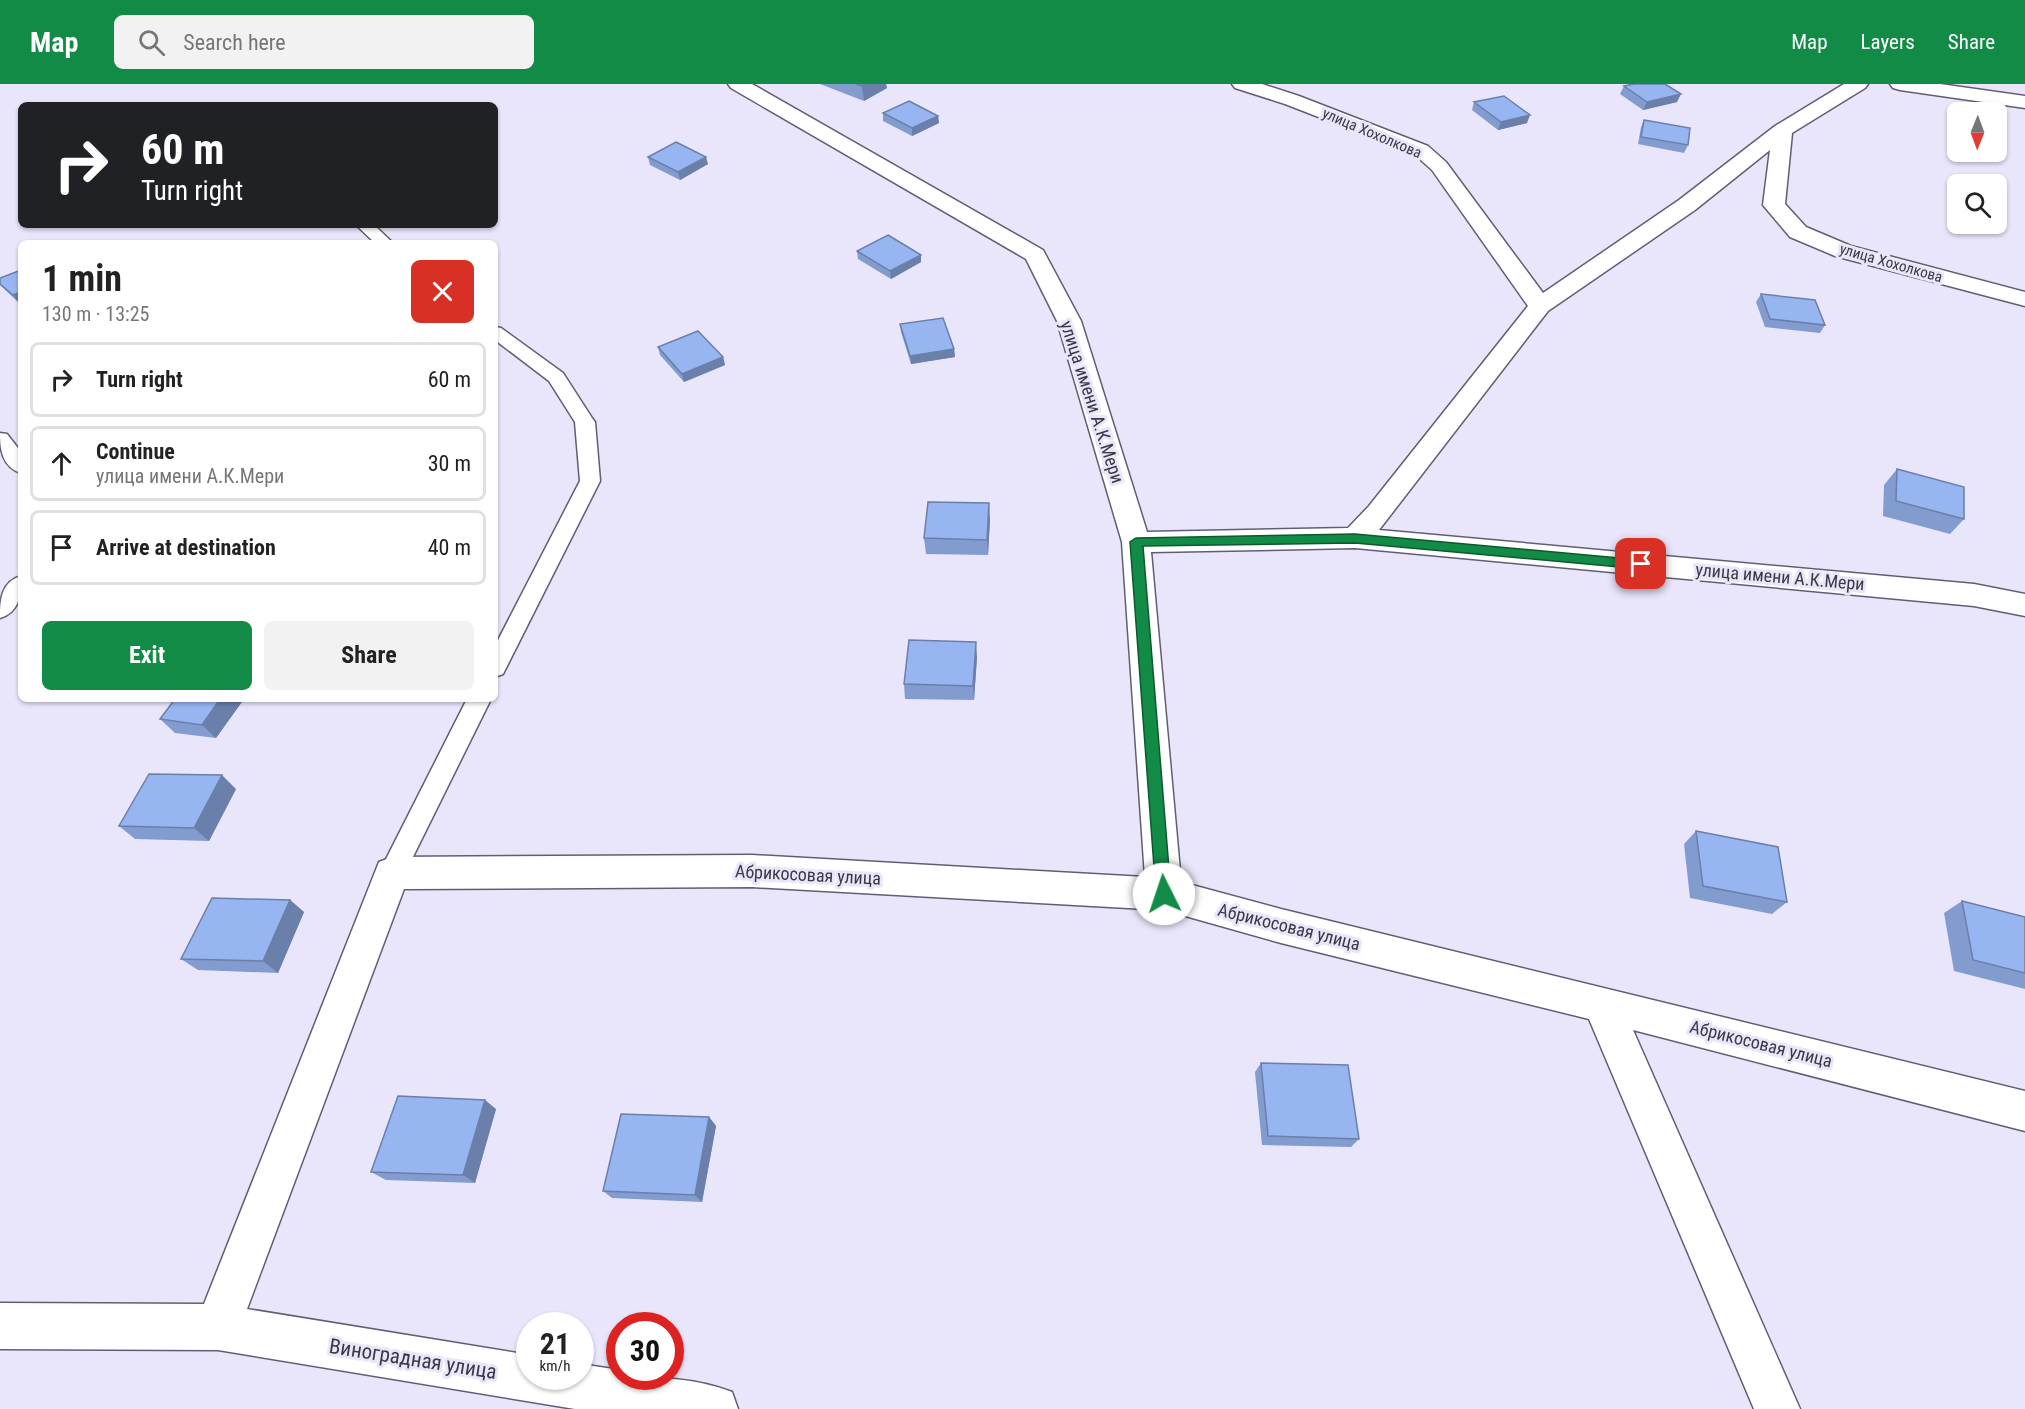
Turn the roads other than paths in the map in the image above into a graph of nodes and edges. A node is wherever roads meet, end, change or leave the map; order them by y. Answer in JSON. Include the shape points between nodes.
{"nodes":[{"id":1,"x":738,"y":84,"type":"edge"},
{"id":2,"x":1242,"y":84,"type":"edge"},
{"id":3,"x":1858,"y":84,"type":"edge"},
{"id":4,"x":1900,"y":84,"type":"edge"},
{"id":5,"x":2025,"y":102,"type":"edge"},
{"id":6,"x":1782,"y":130,"type":"junction"},
{"id":7,"x":368,"y":228,"type":"edge"},
{"id":8,"x":382,"y":240,"type":"edge"},
{"id":9,"x":2025,"y":299,"type":"edge"},
{"id":10,"x":1540,"y":306,"type":"junction"},
{"id":11,"x":498,"y":334,"type":"edge"},
{"id":12,"x":0,"y":438,"type":"edge"},
{"id":13,"x":18,"y":462,"type":"edge"},
{"id":14,"x":1355,"y":538,"type":"junction"},
{"id":15,"x":1136,"y":542,"type":"junction"},
{"id":16,"x":18,"y":588,"type":"edge"},
{"id":17,"x":2025,"y":605,"type":"edge"},
{"id":18,"x":0,"y":610,"type":"edge"},
{"id":19,"x":498,"y":662,"type":"edge"},
{"id":20,"x":478,"y":702,"type":"edge"},
{"id":21,"x":392,"y":873,"type":"junction"},
{"id":22,"x":1164,"y":894,"type":"junction"},
{"id":23,"x":1602,"y":1004,"type":"junction"},
{"id":24,"x":2025,"y":1111,"type":"edge"},
{"id":25,"x":0,"y":1314,"type":"edge"},
{"id":26,"x":21,"y":1326,"type":"edge"},
{"id":27,"x":218,"y":1327,"type":"junction"},
{"id":28,"x":715,"y":1409,"type":"edge"},
{"id":29,"x":1777,"y":1409,"type":"edge"}],
"edges":[{"from":1,"to":15,"type":"street","name":"улица имени А.К.Мери","via":[[1035,255],[1069,321]]},
{"from":2,"to":10,"type":"street","name":"улица Хохолкова","via":[[1292,99],[1421,150],[1439,166]]},
{"from":3,"to":6,"type":"street"},
{"from":4,"to":5,"type":"street"},
{"from":6,"to":9,"type":"street","name":"улица Хохолкова","via":[[1774,205],[1798,232],[1843,252]]},
{"from":6,"to":10,"type":"street","via":[[1687,205]]},
{"from":7,"to":8,"type":"lane"},
{"from":10,"to":14,"type":"street","via":[[1379,513]]},
{"from":11,"to":19,"type":"lane","via":[[556,377],[585,422],[590,481]]},
{"from":12,"to":13,"type":"lane"},
{"from":14,"to":15,"type":"street","name":"улица имени А.К.Мери"},
{"from":14,"to":17,"type":"street","name":"улица имени А.К.Мери","via":[[1962,594]]},
{"from":15,"to":22,"type":"street","name":"улица имени А.К.Мери"},
{"from":16,"to":18,"type":"lane"},
{"from":20,"to":21,"type":"lane"},
{"from":21,"to":22,"type":"street","name":"Абрикосовая улица","via":[[752,871]]},
{"from":21,"to":27,"type":"street"},
{"from":22,"to":23,"type":"street","name":"Абрикосовая улица"},
{"from":23,"to":24,"type":"street","name":"Абрикосовая улица"},
{"from":23,"to":29,"type":"street"},
{"from":25,"to":26,"type":"lane"},
{"from":26,"to":27,"type":"street","name":"Виноградная улица"},
{"from":27,"to":28,"type":"street","name":"Виноградная улица"}]}
